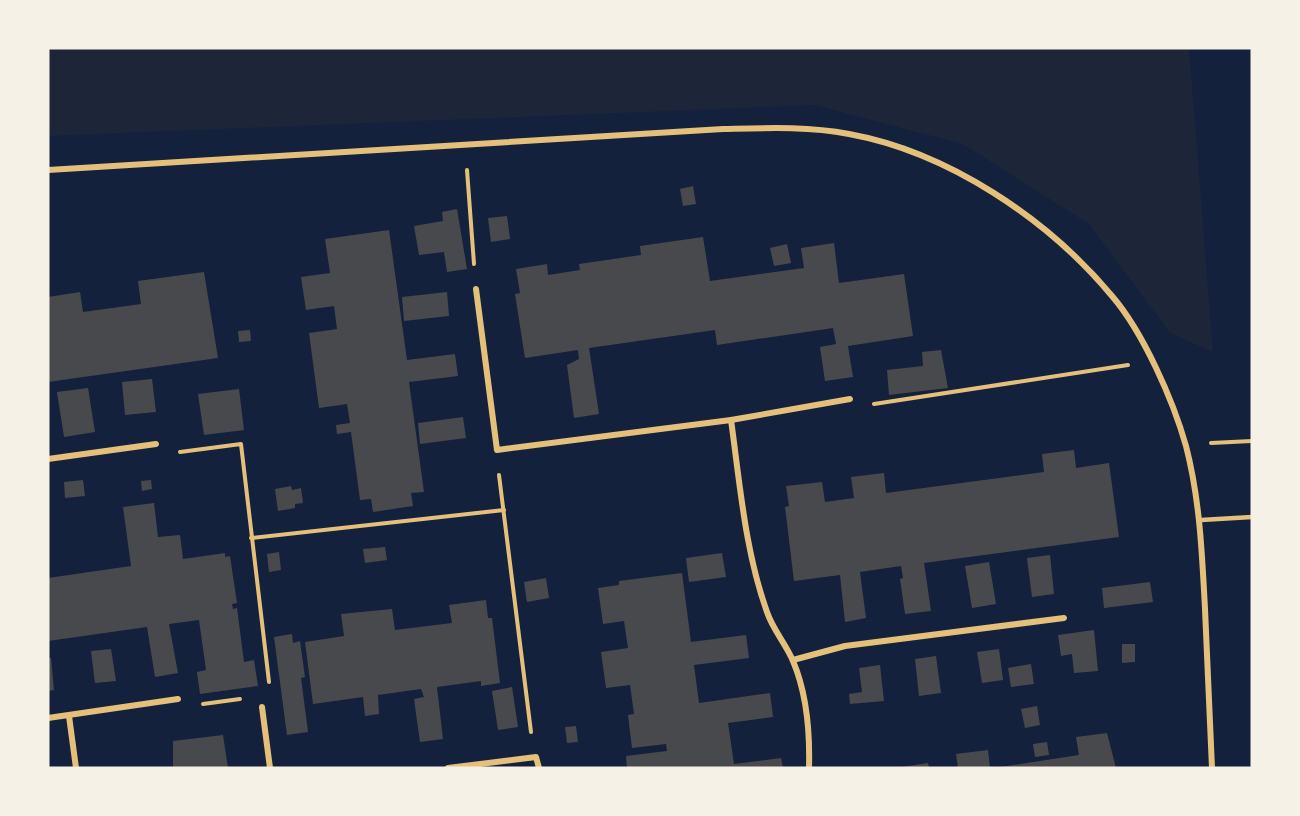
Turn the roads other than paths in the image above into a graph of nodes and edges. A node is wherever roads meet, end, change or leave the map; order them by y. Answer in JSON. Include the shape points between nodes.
{"nodes":[{"id":1,"x":48,"y":170,"type":"edge"},
{"id":2,"x":476,"y":289,"type":"road end"},
{"id":3,"x":850,"y":399,"type":"road end"},
{"id":4,"x":731,"y":420,"type":"junction"},
{"id":5,"x":156,"y":444,"type":"road end"},
{"id":6,"x":48,"y":459,"type":"edge"},
{"id":7,"x":1252,"y":517,"type":"edge"},
{"id":8,"x":1201,"y":520,"type":"junction"},
{"id":9,"x":1064,"y":618,"type":"dead end"},
{"id":10,"x":793,"y":660,"type":"junction"},
{"id":11,"x":178,"y":699,"type":"road end"},
{"id":12,"x":262,"y":707,"type":"road end"},
{"id":13,"x":69,"y":716,"type":"junction"},
{"id":14,"x":48,"y":718,"type":"edge"},
{"id":15,"x":76,"y":768,"type":"edge"},
{"id":16,"x":270,"y":768,"type":"edge"},
{"id":17,"x":448,"y":768,"type":"edge"},
{"id":18,"x":539,"y":768,"type":"edge"},
{"id":19,"x":809,"y":768,"type":"edge"},
{"id":20,"x":1212,"y":768,"type":"edge"}],
"edges":[{"from":1,"to":8,"type":"street","via":[[723,129],[798,128],[869,138],[948,168],[1000,197],[1058,239],[1113,297],[1153,361],[1185,445]]},
{"from":2,"to":4,"type":"street","via":[[498,450]]},
{"from":3,"to":4,"type":"street"},
{"from":4,"to":10,"type":"street","via":[[750,554],[767,615]]},
{"from":5,"to":6,"type":"street"},
{"from":7,"to":8,"type":"lane"},
{"from":8,"to":20,"type":"street"},
{"from":9,"to":10,"type":"street","via":[[845,646]]},
{"from":10,"to":19,"type":"street","via":[[803,692]]},
{"from":11,"to":13,"type":"street"},
{"from":12,"to":16,"type":"street"},
{"from":13,"to":14,"type":"street"},
{"from":13,"to":15,"type":"street"},
{"from":17,"to":18,"type":"street","via":[[536,757]]}]}
